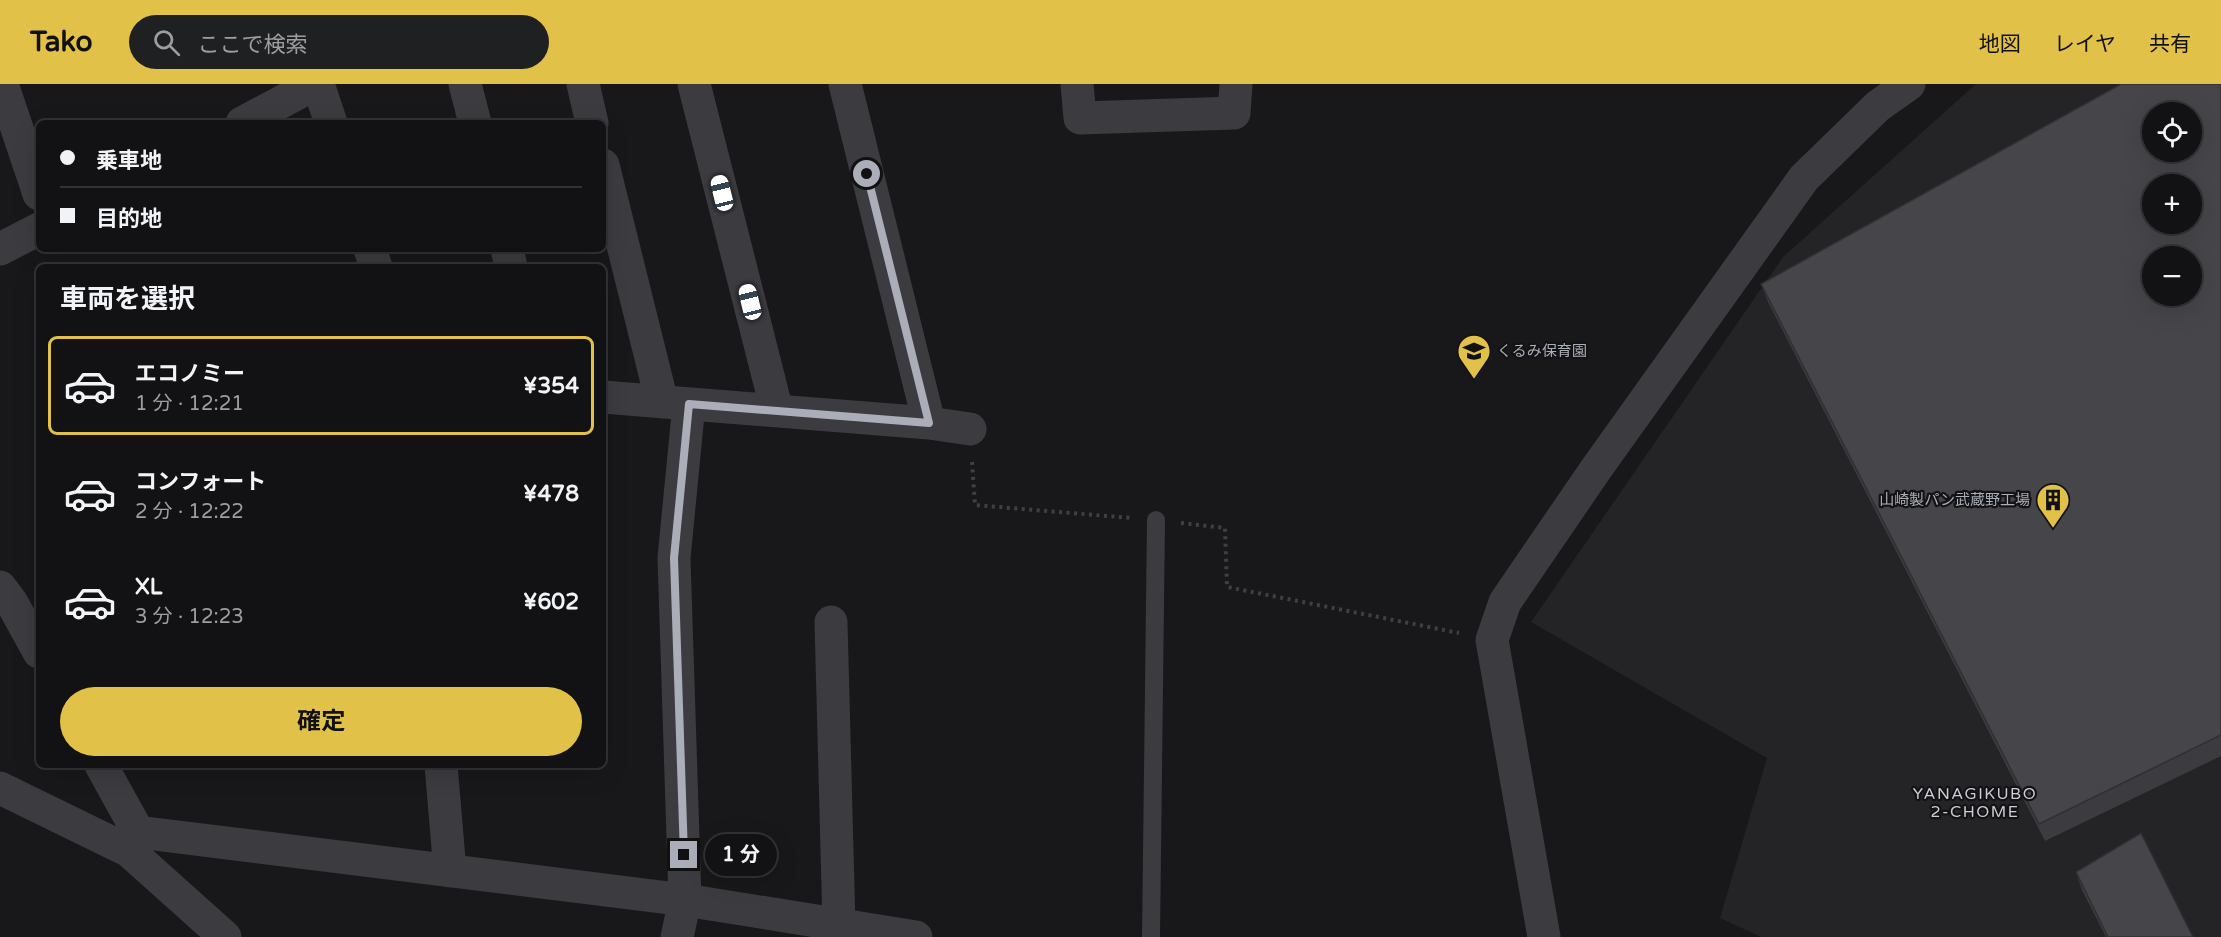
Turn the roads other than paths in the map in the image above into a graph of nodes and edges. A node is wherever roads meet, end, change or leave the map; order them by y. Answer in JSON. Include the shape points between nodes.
{"nodes":[{"id":1,"x":2,"y":84,"type":"edge"},
{"id":2,"x":317,"y":84,"type":"edge"},
{"id":3,"x":465,"y":84,"type":"edge"},
{"id":4,"x":583,"y":84,"type":"edge"},
{"id":5,"x":694,"y":84,"type":"edge"},
{"id":6,"x":845,"y":84,"type":"edge"},
{"id":7,"x":1077,"y":84,"type":"edge"},
{"id":8,"x":1236,"y":84,"type":"edge"},
{"id":9,"x":1909,"y":84,"type":"edge"},
{"id":10,"x":256,"y":106,"type":"edge"},
{"id":11,"x":329,"y":120,"type":"edge"},
{"id":12,"x":474,"y":120,"type":"edge"},
{"id":13,"x":591,"y":120,"type":"edge"},
{"id":14,"x":606,"y":175,"type":"edge"},
{"id":15,"x":36,"y":185,"type":"edge"},
{"id":16,"x":36,"y":231,"type":"edge"},
{"id":17,"x":0,"y":249,"type":"edge"},
{"id":18,"x":606,"y":397,"type":"edge"},
{"id":19,"x":676,"y":403,"type":"junction"},
{"id":20,"x":777,"y":411,"type":"junction"},
{"id":21,"x":929,"y":423,"type":"junction"},
{"id":22,"x":970,"y":429,"type":"road end"},
{"id":23,"x":1156,"y":520,"type":"road end"},
{"id":24,"x":0,"y":586,"type":"edge"},
{"id":25,"x":831,"y":622,"type":"dead end"},
{"id":26,"x":36,"y":646,"type":"edge"},
{"id":27,"x":102,"y":768,"type":"edge"},
{"id":28,"x":441,"y":768,"type":"edge"},
{"id":29,"x":0,"y":788,"type":"edge"},
{"id":30,"x":133,"y":842,"type":"junction"},
{"id":31,"x":450,"y":870,"type":"junction"},
{"id":32,"x":685,"y":900,"type":"junction"},
{"id":33,"x":839,"y":926,"type":"junction"},
{"id":34,"x":225,"y":937,"type":"edge"},
{"id":35,"x":677,"y":937,"type":"edge"},
{"id":36,"x":916,"y":937,"type":"edge"},
{"id":37,"x":1151,"y":937,"type":"edge"},
{"id":38,"x":1544,"y":937,"type":"edge"}],
"edges":[{"from":1,"to":15,"type":"street"},
{"from":2,"to":10,"type":"street"},
{"from":2,"to":11,"type":"street"},
{"from":3,"to":12,"type":"street"},
{"from":4,"to":13,"type":"street"},
{"from":5,"to":20,"type":"street"},
{"from":6,"to":21,"type":"street"},
{"from":7,"to":8,"type":"street","via":[[1080,118],[1234,113]]},
{"from":9,"to":38,"type":"street","via":[[1878,106],[1804,178],[1505,602],[1492,640]]},
{"from":14,"to":19,"type":"street"},
{"from":16,"to":17,"type":"street"},
{"from":18,"to":19,"type":"street"},
{"from":19,"to":20,"type":"street"},
{"from":19,"to":32,"type":"street","via":[[674,558]]},
{"from":20,"to":21,"type":"street"},
{"from":21,"to":22,"type":"street"},
{"from":23,"to":37,"type":"lane"},
{"from":24,"to":26,"type":"street"},
{"from":25,"to":33,"type":"street"},
{"from":27,"to":30,"type":"street"},
{"from":28,"to":31,"type":"street"},
{"from":29,"to":30,"type":"street"},
{"from":30,"to":31,"type":"street"},
{"from":30,"to":34,"type":"street"},
{"from":31,"to":32,"type":"street"},
{"from":32,"to":33,"type":"street"},
{"from":32,"to":35,"type":"street"},
{"from":33,"to":36,"type":"street"}]}
